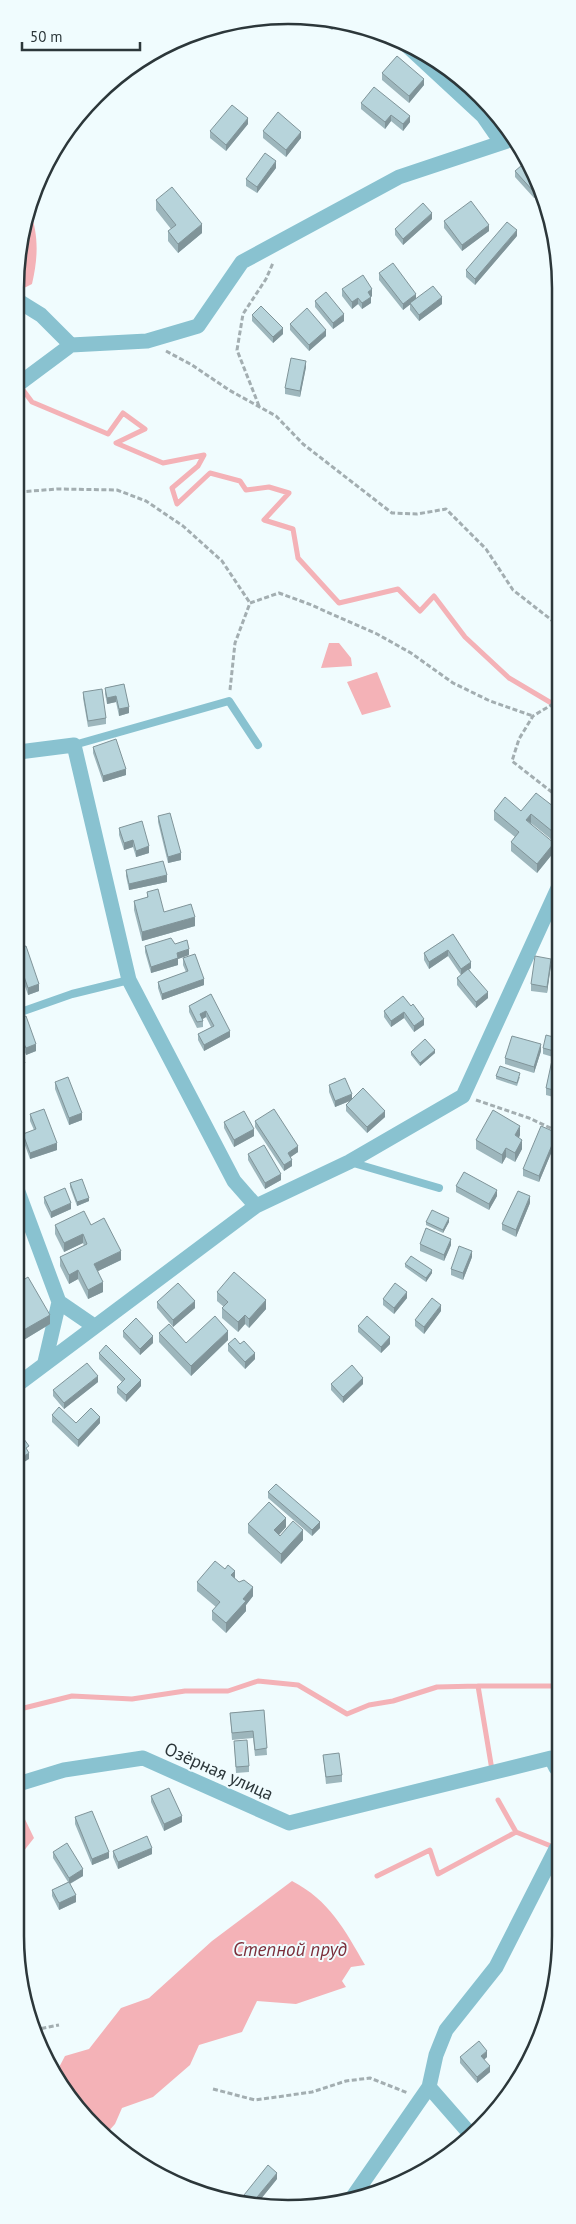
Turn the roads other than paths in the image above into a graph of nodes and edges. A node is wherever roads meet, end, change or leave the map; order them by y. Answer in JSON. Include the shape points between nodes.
{"nodes":[{"id":1,"x":424,"y":61,"type":"edge"},
{"id":2,"x":507,"y":141,"type":"edge"},
{"id":3,"x":24,"y":304,"type":"edge"},
{"id":4,"x":72,"y":345,"type":"junction"},
{"id":5,"x":24,"y":380,"type":"edge"},
{"id":6,"x":74,"y":745,"type":"junction"},
{"id":7,"x":258,"y":745,"type":"dead end"},
{"id":8,"x":24,"y":751,"type":"edge"},
{"id":9,"x":552,"y":901,"type":"edge"},
{"id":10,"x":129,"y":980,"type":"junction"},
{"id":11,"x":24,"y":1011,"type":"edge"},
{"id":12,"x":349,"y":1162,"type":"junction"},
{"id":13,"x":439,"y":1188,"type":"dead end"},
{"id":14,"x":256,"y":1206,"type":"junction"},
{"id":15,"x":24,"y":1208,"type":"edge"},
{"id":16,"x":59,"y":1302,"type":"junction"},
{"id":17,"x":94,"y":1326,"type":"junction"},
{"id":18,"x":46,"y":1362,"type":"junction"},
{"id":19,"x":24,"y":1379,"type":"edge"},
{"id":20,"x":552,"y":1761,"type":"edge"},
{"id":21,"x":24,"y":1782,"type":"edge"},
{"id":22,"x":552,"y":1857,"type":"edge"},
{"id":23,"x":424,"y":2092,"type":"junction"},
{"id":24,"x":466,"y":2131,"type":"edge"},
{"id":25,"x":356,"y":2191,"type":"edge"}],
"edges":[{"from":1,"to":2,"type":"street"},
{"from":2,"to":4,"type":"street","via":[[399,177],[242,262],[198,326],[147,341]]},
{"from":3,"to":4,"type":"street","via":[[41,315]]},
{"from":4,"to":5,"type":"street"},
{"from":6,"to":7,"type":"lane","via":[[229,701]]},
{"from":6,"to":8,"type":"street"},
{"from":6,"to":10,"type":"street"},
{"from":9,"to":12,"type":"street","via":[[463,1096]]},
{"from":10,"to":11,"type":"lane","via":[[72,994]]},
{"from":10,"to":14,"type":"street","via":[[234,1180]]},
{"from":12,"to":13,"type":"lane"},
{"from":12,"to":14,"type":"street"},
{"from":14,"to":17,"type":"street"},
{"from":15,"to":16,"type":"street"},
{"from":16,"to":17,"type":"street"},
{"from":16,"to":18,"type":"street"},
{"from":17,"to":18,"type":"street"},
{"from":18,"to":19,"type":"street"},
{"from":20,"to":21,"type":"street","name":"Озёрная улица","via":[[289,1823],[143,1758],[64,1770]]},
{"from":22,"to":23,"type":"street","via":[[496,1967],[446,2030]]},
{"from":23,"to":24,"type":"street"},
{"from":23,"to":25,"type":"street"}]}
